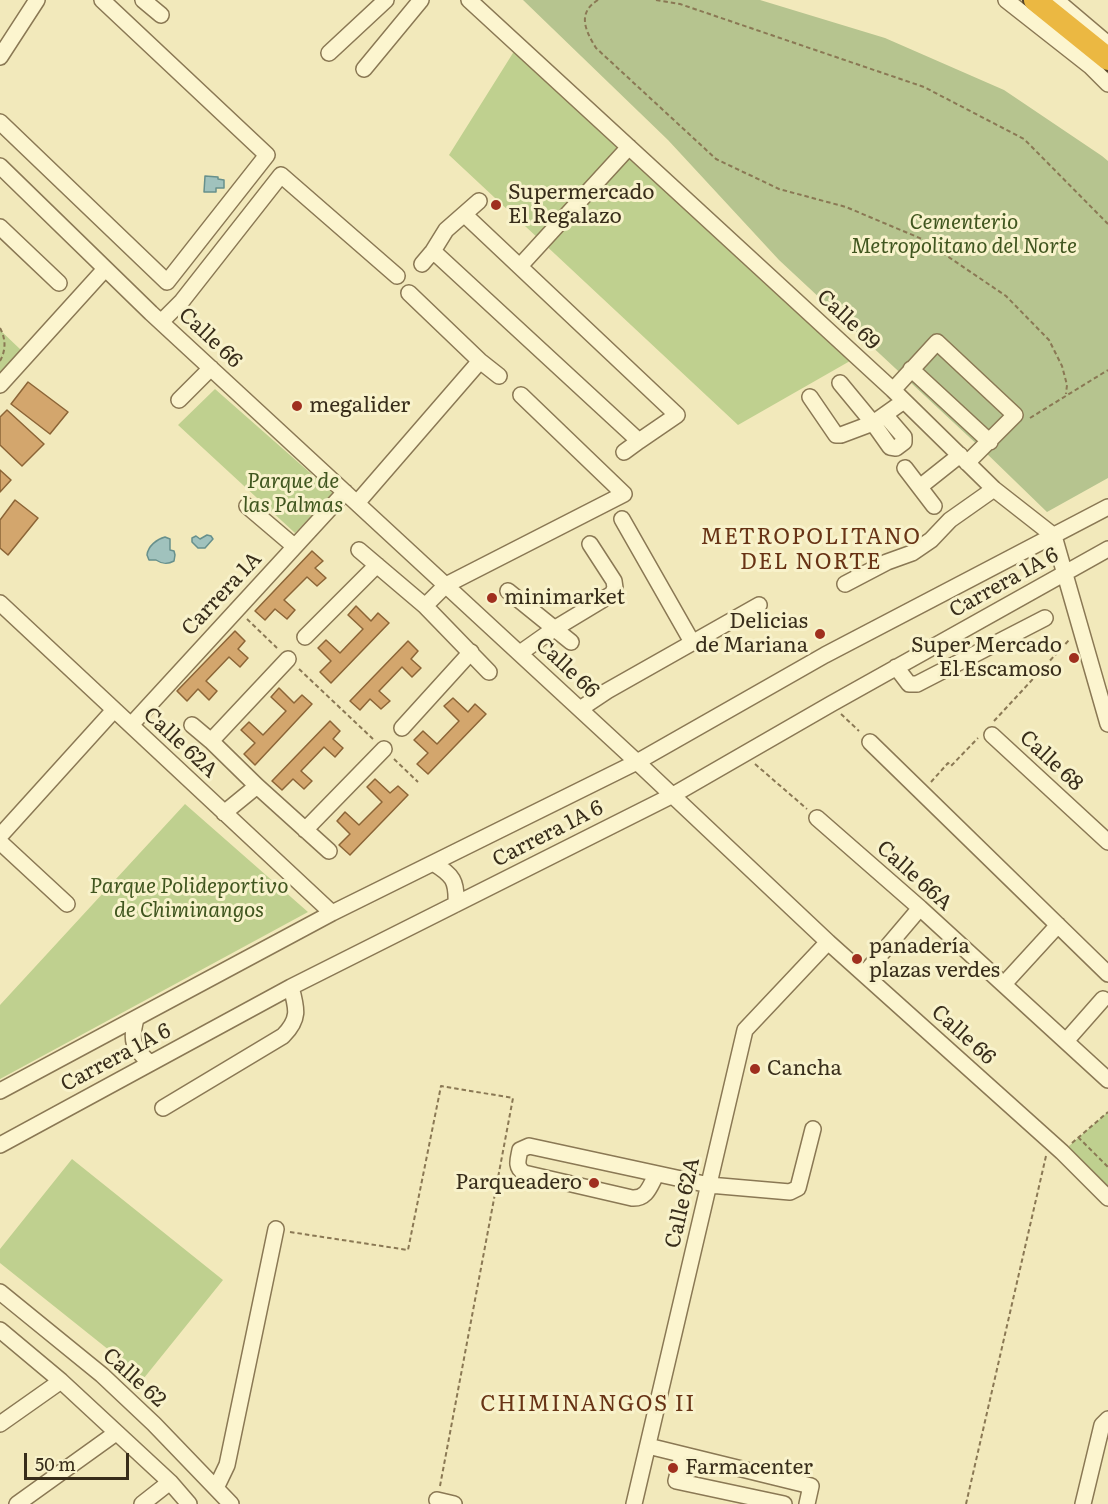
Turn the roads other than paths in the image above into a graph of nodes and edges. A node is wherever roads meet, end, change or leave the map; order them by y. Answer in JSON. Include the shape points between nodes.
{"nodes":[{"id":1,"x":37,"y":0,"type":"edge"},
{"id":2,"x":102,"y":0,"type":"edge"},
{"id":3,"x":143,"y":0,"type":"edge"},
{"id":4,"x":386,"y":0,"type":"edge"},
{"id":5,"x":421,"y":0,"type":"edge"},
{"id":6,"x":470,"y":0,"type":"edge"},
{"id":7,"x":1006,"y":0,"type":"edge"},
{"id":8,"x":1035,"y":0,"type":"edge"},
{"id":9,"x":1056,"y":0,"type":"edge"},
{"id":10,"x":161,"y":15,"type":"dead end"},
{"id":11,"x":1105,"y":37,"type":"edge"},
{"id":12,"x":329,"y":52,"type":"dead end"},
{"id":13,"x":0,"y":57,"type":"edge"},
{"id":14,"x":1108,"y":59,"type":"edge"},
{"id":15,"x":364,"y":69,"type":"dead end"},
{"id":16,"x":1108,"y":84,"type":"edge"},
{"id":17,"x":3,"y":131,"type":"edge"},
{"id":18,"x":628,"y":147,"type":"junction"},
{"id":19,"x":0,"y":166,"type":"edge"},
{"id":20,"x":479,"y":201,"type":"dead end"},
{"id":21,"x":465,"y":215,"type":"junction"},
{"id":22,"x":0,"y":227,"type":"edge"},
{"id":23,"x":433,"y":251,"type":"junction"},
{"id":24,"x":422,"y":264,"type":"dead end"},
{"id":25,"x":520,"y":266,"type":"junction"},
{"id":26,"x":105,"y":269,"type":"junction"},
{"id":27,"x":397,"y":276,"type":"dead end"},
{"id":28,"x":59,"y":283,"type":"dead end"},
{"id":29,"x":410,"y":293,"type":"dead end"},
{"id":30,"x":161,"y":322,"type":"junction"},
{"id":31,"x":480,"y":361,"type":"junction"},
{"id":32,"x":211,"y":368,"type":"junction"},
{"id":33,"x":911,"y":369,"type":"junction"},
{"id":34,"x":499,"y":376,"type":"dead end"},
{"id":35,"x":840,"y":383,"type":"dead end"},
{"id":36,"x":0,"y":385,"type":"edge"},
{"id":37,"x":521,"y":395,"type":"dead end"},
{"id":38,"x":898,"y":395,"type":"junction"},
{"id":39,"x":810,"y":397,"type":"dead end"},
{"id":40,"x":179,"y":400,"type":"dead end"},
{"id":41,"x":879,"y":419,"type":"junction"},
{"id":42,"x":639,"y":441,"type":"junction"},
{"id":43,"x":990,"y":442,"type":"junction"},
{"id":44,"x":624,"y":452,"type":"dead end"},
{"id":45,"x":964,"y":459,"type":"junction"},
{"id":46,"x":905,"y":468,"type":"dead end"},
{"id":47,"x":921,"y":486,"type":"junction"},
{"id":48,"x":990,"y":491,"type":"junction"},
{"id":49,"x":345,"y":492,"type":"junction"},
{"id":50,"x":357,"y":503,"type":"junction"},
{"id":51,"x":247,"y":506,"type":"dead end"},
{"id":52,"x":934,"y":506,"type":"dead end"},
{"id":53,"x":1108,"y":507,"type":"edge"},
{"id":54,"x":622,"y":519,"type":"dead end"},
{"id":55,"x":1054,"y":536,"type":"junction"},
{"id":56,"x":590,"y":544,"type":"dead end"},
{"id":57,"x":294,"y":546,"type":"junction"},
{"id":58,"x":1108,"y":549,"type":"edge"},
{"id":59,"x":359,"y":550,"type":"dead end"},
{"id":60,"x":377,"y":565,"type":"junction"},
{"id":61,"x":1065,"y":572,"type":"junction"},
{"id":62,"x":844,"y":584,"type":"dead end"},
{"id":63,"x":446,"y":585,"type":"junction"},
{"id":64,"x":508,"y":591,"type":"dead end"},
{"id":65,"x":0,"y":603,"type":"edge"},
{"id":66,"x":759,"y":605,"type":"dead end"},
{"id":67,"x":425,"y":606,"type":"junction"},
{"id":68,"x":1045,"y":618,"type":"dead end"},
{"id":69,"x":554,"y":629,"type":"junction"},
{"id":70,"x":305,"y":637,"type":"dead end"},
{"id":71,"x":571,"y":642,"type":"dead end"},
{"id":72,"x":692,"y":642,"type":"junction"},
{"id":73,"x":471,"y":652,"type":"junction"},
{"id":74,"x":520,"y":653,"type":"junction"},
{"id":75,"x":288,"y":659,"type":"road end"},
{"id":76,"x":896,"y":667,"type":"junction"},
{"id":77,"x":489,"y":672,"type":"dead end"},
{"id":78,"x":1102,"y":684,"type":"edge"},
{"id":79,"x":580,"y":709,"type":"junction"},
{"id":80,"x":114,"y":710,"type":"junction"},
{"id":81,"x":1108,"y":724,"type":"edge"},
{"id":82,"x":131,"y":725,"type":"junction"},
{"id":83,"x":192,"y":725,"type":"dead end"},
{"id":84,"x":402,"y":728,"type":"dead end"},
{"id":85,"x":989,"y":730,"type":"road end"},
{"id":86,"x":211,"y":741,"type":"junction"},
{"id":87,"x":870,"y":742,"type":"road end"},
{"id":88,"x":384,"y":749,"type":"road end"},
{"id":89,"x":637,"y":762,"type":"junction"},
{"id":90,"x":257,"y":786,"type":"junction"},
{"id":91,"x":673,"y":795,"type":"junction"},
{"id":92,"x":224,"y":813,"type":"junction"},
{"id":93,"x":817,"y":818,"type":"road end"},
{"id":94,"x":305,"y":830,"type":"junction"},
{"id":95,"x":0,"y":836,"type":"edge"},
{"id":96,"x":0,"y":842,"type":"edge"},
{"id":97,"x":1108,"y":842,"type":"edge"},
{"id":98,"x":329,"y":851,"type":"dead end"},
{"id":99,"x":433,"y":863,"type":"junction"},
{"id":100,"x":67,"y":904,"type":"dead end"},
{"id":101,"x":456,"y":904,"type":"junction"},
{"id":102,"x":920,"y":908,"type":"junction"},
{"id":103,"x":332,"y":913,"type":"junction"},
{"id":104,"x":1058,"y":925,"type":"junction"},
{"id":105,"x":828,"y":942,"type":"junction"},
{"id":106,"x":864,"y":974,"type":"junction"},
{"id":107,"x":1108,"y":974,"type":"edge"},
{"id":108,"x":1004,"y":984,"type":"junction"},
{"id":109,"x":291,"y":987,"type":"junction"},
{"id":110,"x":1103,"y":999,"type":"dead end"},
{"id":111,"x":136,"y":1019,"type":"junction"},
{"id":112,"x":1065,"y":1041,"type":"junction"},
{"id":113,"x":150,"y":1063,"type":"junction"},
{"id":114,"x":1108,"y":1080,"type":"edge"},
{"id":115,"x":0,"y":1091,"type":"edge"},
{"id":116,"x":163,"y":1108,"type":"dead end"},
{"id":117,"x":813,"y":1129,"type":"dead end"},
{"id":118,"x":0,"y":1145,"type":"edge"},
{"id":119,"x":656,"y":1175,"type":"junction"},
{"id":120,"x":709,"y":1185,"type":"junction"},
{"id":121,"x":1108,"y":1198,"type":"edge"},
{"id":122,"x":276,"y":1229,"type":"road end"},
{"id":123,"x":0,"y":1292,"type":"edge"},
{"id":124,"x":2,"y":1334,"type":"edge"},
{"id":125,"x":61,"y":1381,"type":"junction"},
{"id":126,"x":1108,"y":1419,"type":"edge"},
{"id":127,"x":0,"y":1424,"type":"edge"},
{"id":128,"x":116,"y":1433,"type":"junction"},
{"id":129,"x":648,"y":1446,"type":"junction"},
{"id":130,"x":682,"y":1456,"type":"junction"},
{"id":131,"x":170,"y":1482,"type":"junction"},
{"id":132,"x":216,"y":1488,"type":"junction"},
{"id":133,"x":437,"y":1500,"type":"road end"},
{"id":134,"x":17,"y":1504,"type":"edge"},
{"id":135,"x":142,"y":1504,"type":"edge"},
{"id":136,"x":189,"y":1504,"type":"edge"},
{"id":137,"x":231,"y":1504,"type":"edge"},
{"id":138,"x":454,"y":1504,"type":"edge"},
{"id":139,"x":634,"y":1504,"type":"edge"},
{"id":140,"x":784,"y":1504,"type":"edge"},
{"id":141,"x":807,"y":1504,"type":"edge"},
{"id":142,"x":1083,"y":1504,"type":"edge"}],
"edges":[{"from":1,"to":13,"type":"street"},
{"from":2,"to":17,"type":"street","via":[[267,155],[167,282]]},
{"from":3,"to":10,"type":"street"},
{"from":4,"to":12,"type":"street"},
{"from":5,"to":15,"type":"street"},
{"from":6,"to":18,"type":"street","name":"Calle 69"},
{"from":7,"to":16,"type":"street"},
{"from":8,"to":14,"type":"highway"},
{"from":9,"to":11,"type":"street"},
{"from":18,"to":25,"type":"street"},
{"from":18,"to":38,"type":"street","name":"Calle 69"},
{"from":19,"to":26,"type":"street","name":"Calle 66"},
{"from":20,"to":21,"type":"street"},
{"from":21,"to":23,"type":"street","via":[[446,230]]},
{"from":21,"to":25,"type":"street"},
{"from":22,"to":28,"type":"street"},
{"from":23,"to":24,"type":"street"},
{"from":23,"to":42,"type":"street"},
{"from":25,"to":42,"type":"street","via":[[677,415]]},
{"from":26,"to":30,"type":"street","name":"Calle 66"},
{"from":26,"to":36,"type":"street"},
{"from":27,"to":30,"type":"street","via":[[281,175]]},
{"from":29,"to":31,"type":"street"},
{"from":30,"to":32,"type":"street","name":"Calle 66"},
{"from":31,"to":34,"type":"street"},
{"from":31,"to":50,"type":"street"},
{"from":32,"to":40,"type":"street"},
{"from":32,"to":49,"type":"street","name":"Calle 66"},
{"from":33,"to":38,"type":"street"},
{"from":33,"to":43,"type":"street"},
{"from":33,"to":43,"type":"street","via":[[937,342],[1015,415]]},
{"from":35,"to":41,"type":"street"},
{"from":37,"to":63,"type":"street","via":[[624,494]]},
{"from":38,"to":41,"type":"street"},
{"from":38,"to":45,"type":"street","name":"Calle 69"},
{"from":39,"to":41,"type":"street","via":[[836,435]]},
{"from":42,"to":44,"type":"street"},
{"from":43,"to":45,"type":"street"},
{"from":45,"to":47,"type":"street"},
{"from":45,"to":48,"type":"street","name":"Calle 69"},
{"from":46,"to":47,"type":"street"},
{"from":47,"to":52,"type":"street"},
{"from":48,"to":55,"type":"street","name":"Calle 69"},
{"from":48,"to":62,"type":"street","via":[[912,553]]},
{"from":49,"to":50,"type":"street","name":"Calle 66"},
{"from":49,"to":57,"type":"street","name":"Carrera 1A"},
{"from":50,"to":63,"type":"street","name":"Calle 66"},
{"from":51,"to":57,"type":"street"},
{"from":53,"to":55,"type":"street","name":"Carrera 1A 6"},
{"from":54,"to":72,"type":"street"},
{"from":55,"to":61,"type":"street"},
{"from":55,"to":89,"type":"street","name":"Carrera 1A 6","via":[[825,655]]},
{"from":56,"to":69,"type":"street","via":[[615,588],[612,594]]},
{"from":57,"to":82,"type":"street","name":"Carrera 1A"},
{"from":58,"to":61,"type":"street","name":"Carrera 1A 6"},
{"from":59,"to":60,"type":"street"},
{"from":60,"to":67,"type":"street"},
{"from":60,"to":70,"type":"street"},
{"from":61,"to":76,"type":"street","name":"Carrera 1A 6"},
{"from":61,"to":78,"type":"street"},
{"from":63,"to":67,"type":"street"},
{"from":63,"to":74,"type":"street","name":"Calle 66"},
{"from":64,"to":69,"type":"street"},
{"from":65,"to":80,"type":"street","name":"Calle 62A"},
{"from":66,"to":72,"type":"street"},
{"from":67,"to":73,"type":"street"},
{"from":68,"to":76,"type":"street","via":[[917,684],[909,684]]},
{"from":69,"to":71,"type":"street"},
{"from":69,"to":74,"type":"street"},
{"from":72,"to":79,"type":"street"},
{"from":73,"to":77,"type":"street"},
{"from":73,"to":84,"type":"street"},
{"from":74,"to":79,"type":"street","name":"Calle 66"},
{"from":75,"to":86,"type":"street"},
{"from":76,"to":91,"type":"street","name":"Carrera 1A 6"},
{"from":78,"to":81,"type":"street"},
{"from":79,"to":89,"type":"street","name":"Calle 66"},
{"from":80,"to":82,"type":"street","name":"Calle 62A"},
{"from":80,"to":95,"type":"street"},
{"from":82,"to":92,"type":"street","name":"Calle 62A"},
{"from":83,"to":86,"type":"street"},
{"from":85,"to":97,"type":"street","name":"Calle 68"},
{"from":86,"to":90,"type":"street"},
{"from":87,"to":104,"type":"street"},
{"from":88,"to":94,"type":"street"},
{"from":89,"to":91,"type":"street","name":"Calle 66"},
{"from":89,"to":99,"type":"street","name":"Carrera 1A 6"},
{"from":90,"to":92,"type":"street"},
{"from":90,"to":94,"type":"street"},
{"from":91,"to":101,"type":"street","name":"Carrera 1A 6"},
{"from":91,"to":105,"type":"street","name":"Calle 66"},
{"from":92,"to":103,"type":"street","name":"Calle 62A"},
{"from":93,"to":102,"type":"street","name":"Calle 66A"},
{"from":94,"to":98,"type":"street"},
{"from":96,"to":100,"type":"street"},
{"from":99,"to":101,"type":"street","via":[[448,872],[456,887]]},
{"from":99,"to":103,"type":"street","name":"Carrera 1A 6"},
{"from":101,"to":109,"type":"street","name":"Carrera 1A 6"},
{"from":102,"to":106,"type":"street"},
{"from":102,"to":108,"type":"street","name":"Calle 66A"},
{"from":103,"to":111,"type":"street","name":"Carrera 1A 6"},
{"from":104,"to":107,"type":"street"},
{"from":104,"to":108,"type":"street"},
{"from":105,"to":106,"type":"street","name":"Calle 66"},
{"from":105,"to":120,"type":"street","name":"Calle 62A","via":[[745,1030]]},
{"from":106,"to":121,"type":"street","name":"Calle 66"},
{"from":108,"to":112,"type":"street","name":"Calle 66A"},
{"from":109,"to":113,"type":"street","name":"Carrera 1A 6"},
{"from":109,"to":116,"type":"street","via":[[297,1008],[293,1026],[283,1036]]},
{"from":110,"to":112,"type":"street"},
{"from":111,"to":113,"type":"street","via":[[132,1036],[137,1052]]},
{"from":111,"to":115,"type":"street","name":"Carrera 1A 6"},
{"from":112,"to":114,"type":"street","name":"Calle 66A"},
{"from":113,"to":118,"type":"street","name":"Carrera 1A 6"},
{"from":117,"to":120,"type":"street","via":[[798,1188],[789,1192]]},
{"from":119,"to":119,"type":"street","via":[[529,1146],[520,1150],[517,1164],[525,1173],[632,1198],[645,1195]]},
{"from":119,"to":120,"type":"street"},
{"from":120,"to":129,"type":"street","name":"Calle 62A"},
{"from":122,"to":132,"type":"street","via":[[226,1465]]},
{"from":123,"to":132,"type":"street","name":"Calle 62","via":[[102,1375]]},
{"from":124,"to":125,"type":"street"},
{"from":125,"to":127,"type":"street"},
{"from":125,"to":128,"type":"street"},
{"from":126,"to":142,"type":"street","via":[[1102,1425]]},
{"from":128,"to":131,"type":"street"},
{"from":128,"to":134,"type":"street"},
{"from":129,"to":130,"type":"street"},
{"from":129,"to":139,"type":"street","name":"Calle 62A"},
{"from":130,"to":140,"type":"street","via":[[676,1481]]},
{"from":130,"to":141,"type":"street","via":[[811,1486]]},
{"from":131,"to":135,"type":"street"},
{"from":131,"to":136,"type":"street"},
{"from":132,"to":137,"type":"street","name":"Calle 62"},
{"from":133,"to":138,"type":"street"}]}
